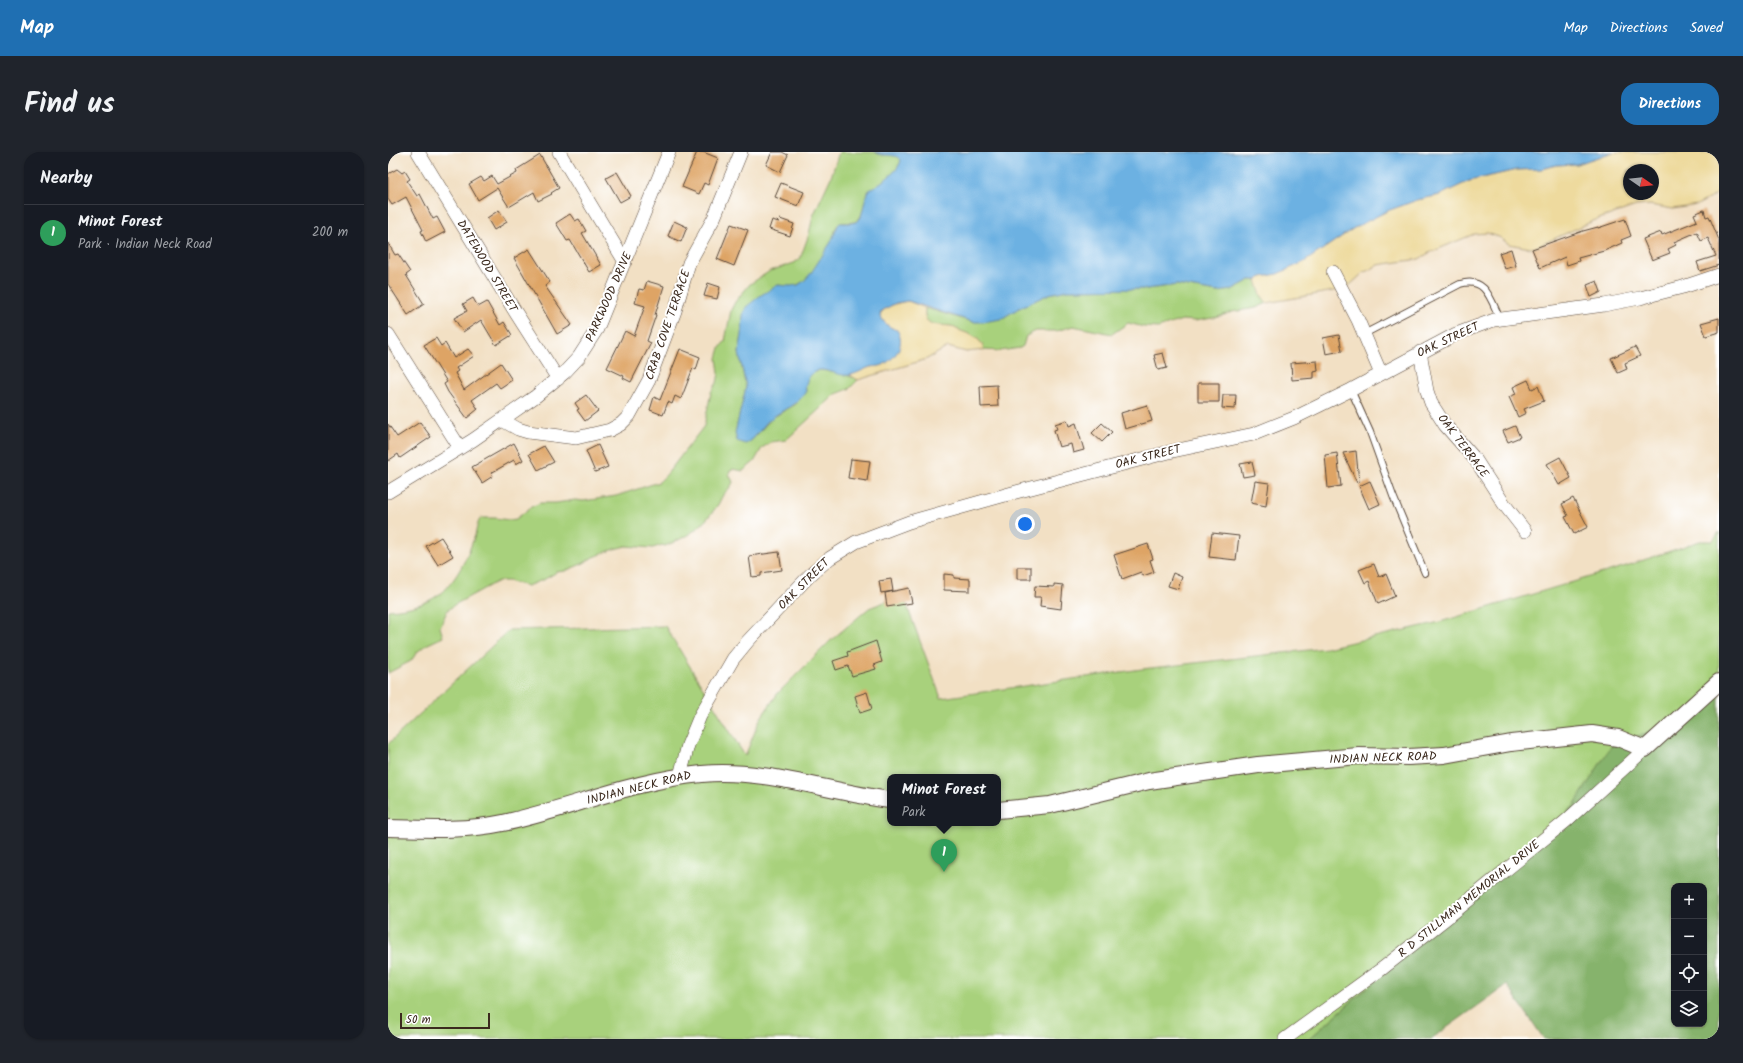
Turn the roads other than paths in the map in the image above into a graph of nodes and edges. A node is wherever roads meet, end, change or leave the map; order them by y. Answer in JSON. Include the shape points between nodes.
{"nodes":[{"id":1,"x":418,"y":152,"type":"edge"},
{"id":2,"x":559,"y":152,"type":"edge"},
{"id":3,"x":669,"y":152,"type":"edge"},
{"id":4,"x":741,"y":152,"type":"edge"},
{"id":5,"x":625,"y":262,"type":"junction"},
{"id":6,"x":1333,"y":272,"type":"dead end"},
{"id":7,"x":1719,"y":275,"type":"edge"},
{"id":8,"x":1500,"y":319,"type":"junction"},
{"id":9,"x":388,"y":334,"type":"edge"},
{"id":10,"x":1364,"y":334,"type":"junction"},
{"id":11,"x":1420,"y":352,"type":"junction"},
{"id":12,"x":1381,"y":374,"type":"junction"},
{"id":13,"x":558,"y":379,"type":"junction"},
{"id":14,"x":1351,"y":390,"type":"junction"},
{"id":15,"x":502,"y":420,"type":"junction"},
{"id":16,"x":460,"y":448,"type":"junction"},
{"id":17,"x":388,"y":492,"type":"edge"},
{"id":18,"x":1525,"y":531,"type":"dead end"},
{"id":19,"x":1425,"y":572,"type":"dead end"},
{"id":20,"x":1719,"y":682,"type":"edge"},
{"id":21,"x":1645,"y":749,"type":"junction"},
{"id":22,"x":680,"y":776,"type":"junction"},
{"id":23,"x":887,"y":799,"type":"edge"},
{"id":24,"x":1001,"y":810,"type":"edge"},
{"id":25,"x":388,"y":828,"type":"edge"},
{"id":26,"x":1285,"y":1039,"type":"edge"}],
"edges":[{"from":1,"to":13,"type":"street","name":"DATEWOOD STREET"},
{"from":2,"to":5,"type":"street"},
{"from":3,"to":5,"type":"street","name":"PARKWOOD DRIVE"},
{"from":4,"to":15,"type":"street","name":"CRAB COVE TERRACE","via":[[711,224],[689,263],[675,311],[649,380],[629,416],[610,430],[576,438],[528,432]]},
{"from":5,"to":13,"type":"street","name":"PARKWOOD DRIVE","via":[[591,340]]},
{"from":6,"to":10,"type":"street"},
{"from":7,"to":8,"type":"street","name":"OAK STREET","via":[[1677,289],[1634,299]]},
{"from":8,"to":10,"type":"lane","via":[[1484,288],[1473,281],[1468,281]]},
{"from":8,"to":11,"type":"street","name":"OAK STREET","via":[[1468,329]]},
{"from":9,"to":16,"type":"street"},
{"from":10,"to":12,"type":"street"},
{"from":11,"to":12,"type":"street","name":"OAK STREET"},
{"from":11,"to":18,"type":"street","name":"OAK TERRACE","via":[[1431,403]]},
{"from":12,"to":14,"type":"street","name":"OAK STREET"},
{"from":13,"to":15,"type":"street","name":"PARKWOOD DRIVE"},
{"from":14,"to":19,"type":"lane"},
{"from":14,"to":22,"type":"street","name":"OAK STREET","via":[[1254,434],[1173,451],[1016,492],[909,522],[847,546],[810,575],[733,659],[698,721],[688,744]]},
{"from":15,"to":16,"type":"street","name":"PARKWOOD DRIVE"},
{"from":16,"to":17,"type":"street","name":"PARKWOOD DRIVE"},
{"from":20,"to":21,"type":"street"},
{"from":21,"to":24,"type":"street","name":"INDIAN NECK ROAD","via":[[1618,738],[1592,734],[1511,743],[1444,755],[1359,756],[1258,765],[1149,782],[1050,805]]},
{"from":21,"to":26,"type":"street","name":"R D STILLMAN MEMORIAL DRIVE","via":[[1566,821],[1458,909]]},
{"from":22,"to":23,"type":"street","name":"INDIAN NECK ROAD","via":[[749,774]]},
{"from":22,"to":25,"type":"street","name":"INDIAN NECK ROAD","via":[[502,824],[463,828]]}]}
